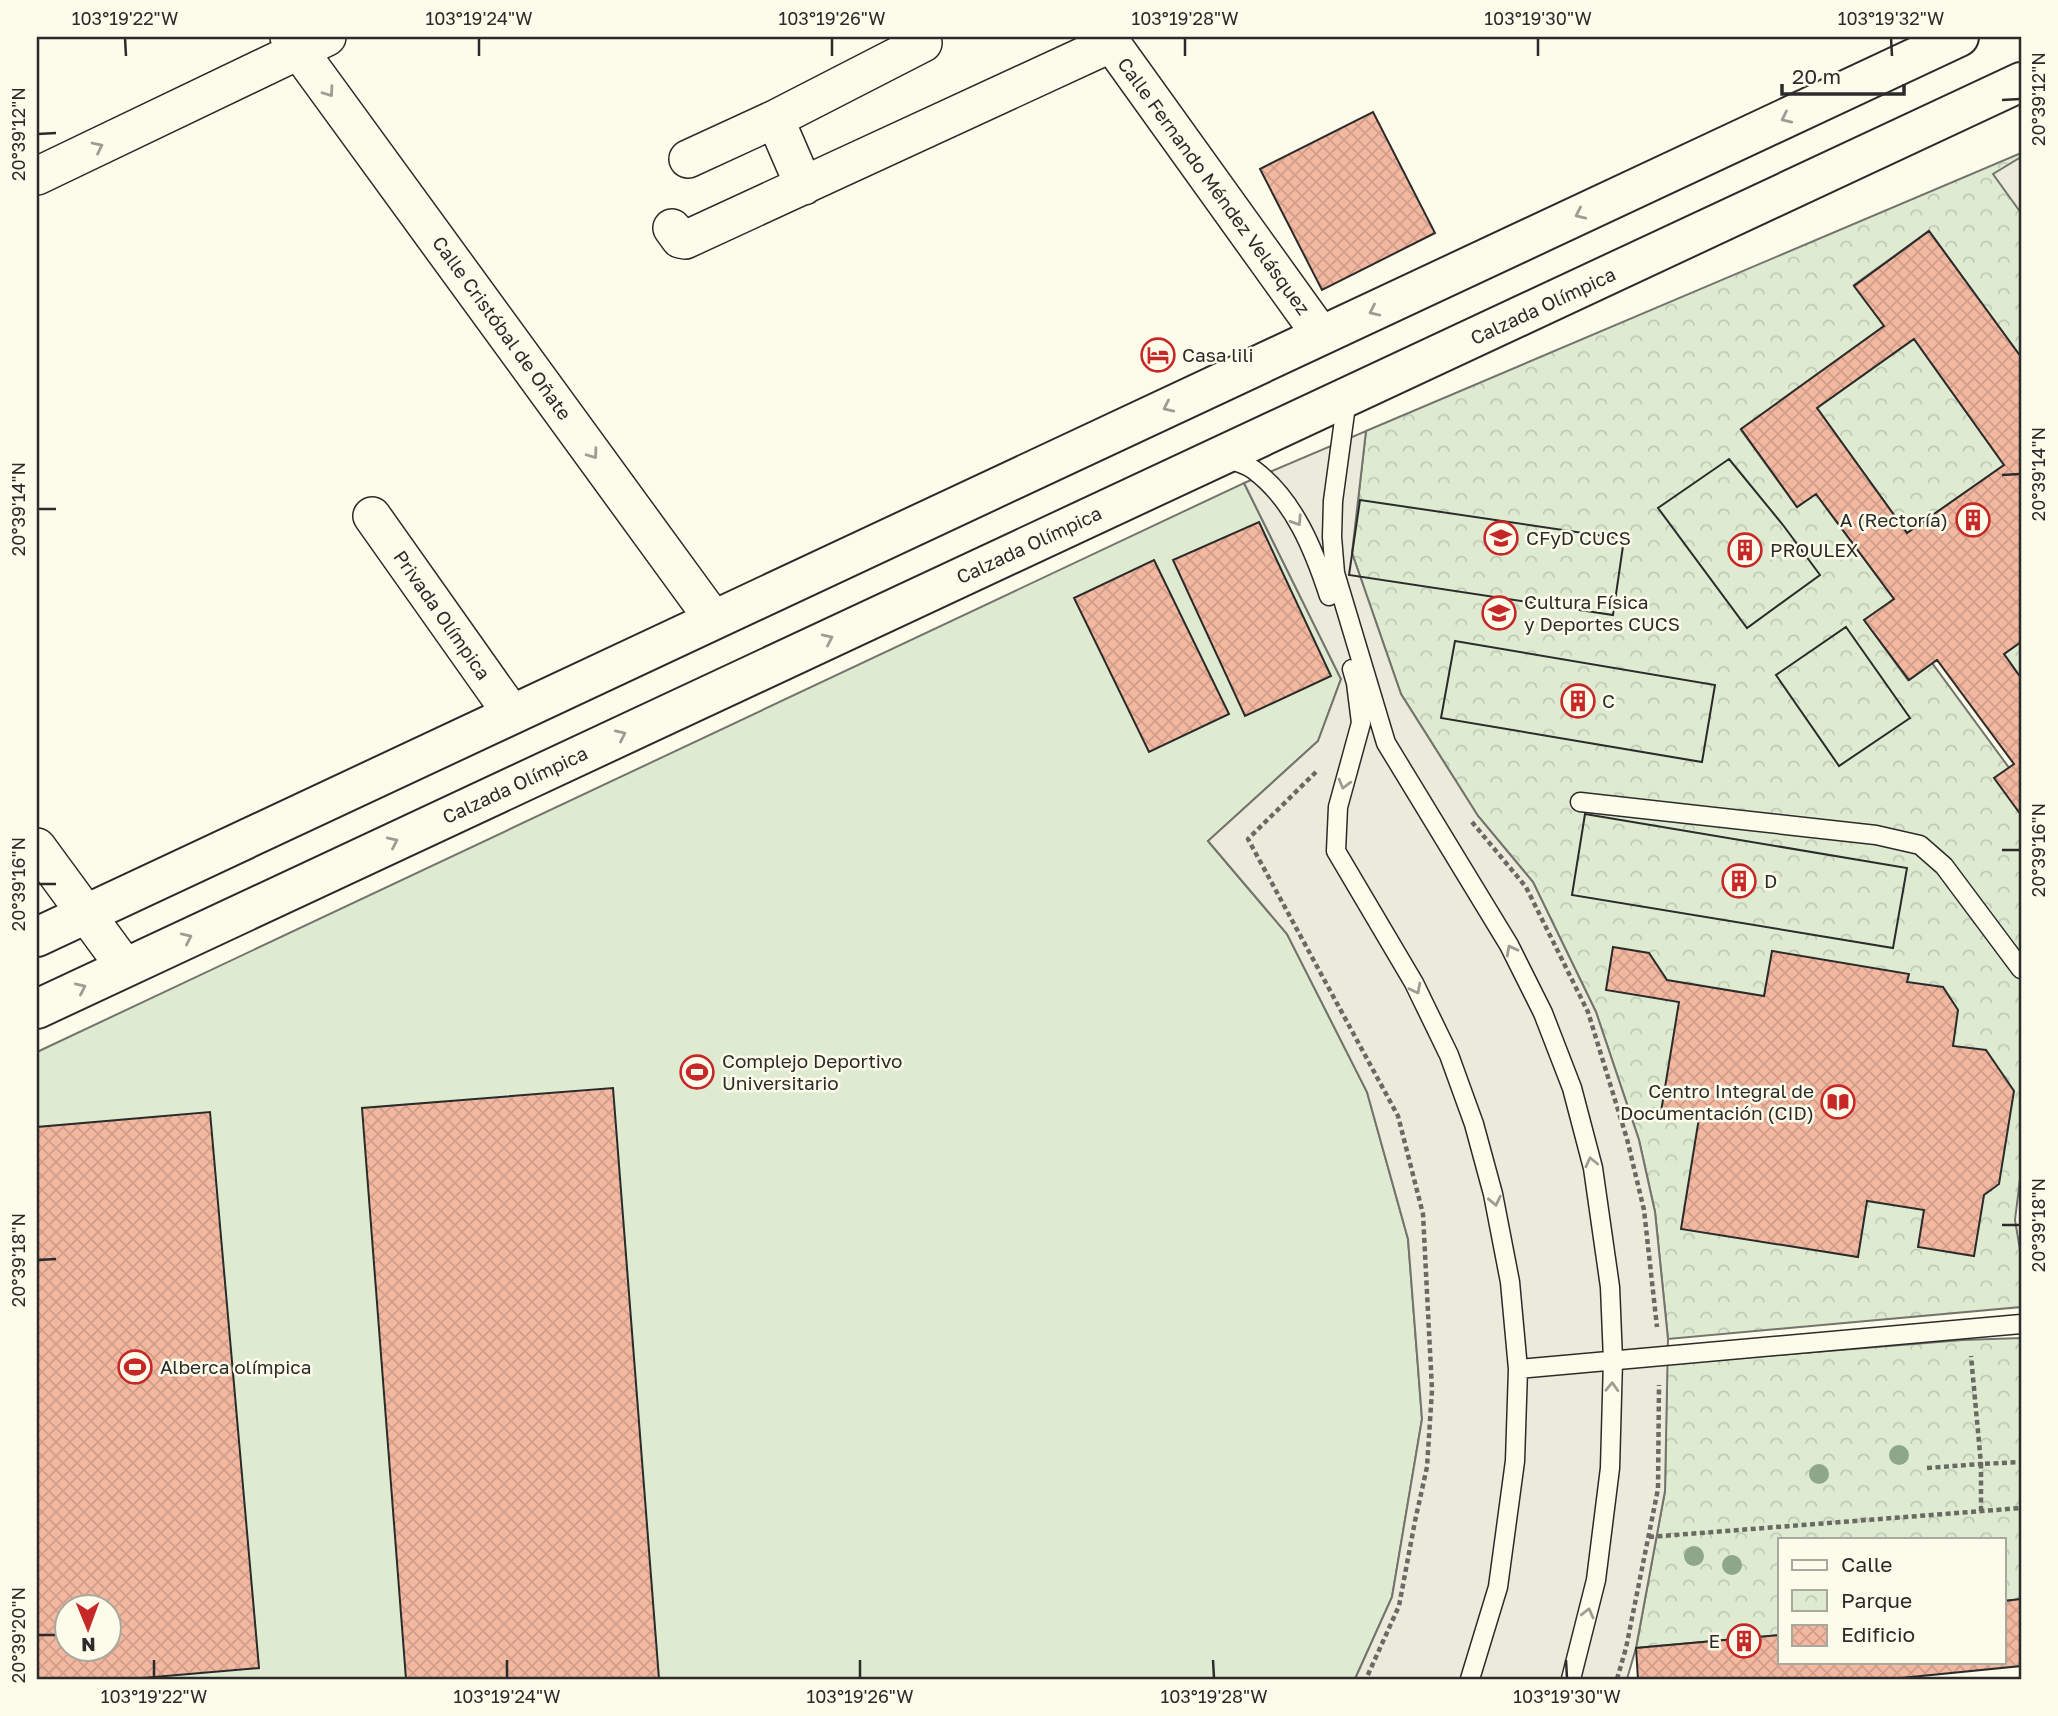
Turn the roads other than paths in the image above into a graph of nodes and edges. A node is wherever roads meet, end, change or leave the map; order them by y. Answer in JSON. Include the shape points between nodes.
{"nodes":[{"id":1,"x":1959,"y":37,"type":"edge"},
{"id":2,"x":1110,"y":40,"type":"edge"},
{"id":3,"x":305,"y":41,"type":"edge"},
{"id":4,"x":923,"y":43,"type":"dead end"},
{"id":5,"x":2021,"y":82,"type":"edge"},
{"id":6,"x":775,"y":119,"type":"junction"},
{"id":7,"x":688,"y":159,"type":"dead end"},
{"id":8,"x":37,"y":176,"type":"edge"},
{"id":9,"x":804,"y":186,"type":"junction"},
{"id":10,"x":672,"y":228,"type":"dead end"},
{"id":11,"x":1321,"y":335,"type":"junction"},
{"id":12,"x":1347,"y":398,"type":"junction"},
{"id":13,"x":1221,"y":455,"type":"junction"},
{"id":14,"x":372,"y":516,"type":"dead end"},
{"id":15,"x":714,"y":620,"type":"junction"},
{"id":16,"x":512,"y":714,"type":"junction"},
{"id":17,"x":1386,"y":743,"type":"junction"},
{"id":18,"x":1352,"y":755,"type":"junction"},
{"id":19,"x":1580,"y":802,"type":"dead end"},
{"id":20,"x":37,"y":847,"type":"edge"},
{"id":21,"x":86,"y":914,"type":"junction"},
{"id":22,"x":37,"y":937,"type":"edge"},
{"id":23,"x":125,"y":967,"type":"junction"},
{"id":24,"x":2021,"y":970,"type":"edge"},
{"id":25,"x":37,"y":1009,"type":"edge"},
{"id":26,"x":2021,"y":1324,"type":"edge"},
{"id":27,"x":1613,"y":1360,"type":"junction"},
{"id":28,"x":1518,"y":1369,"type":"junction"},
{"id":29,"x":1470,"y":1679,"type":"edge"},
{"id":30,"x":1571,"y":1679,"type":"edge"}],
"edges":[{"from":1,"to":11,"type":"main road","one_way":true},
{"from":2,"to":9,"type":"street"},
{"from":2,"to":11,"type":"street","name":"Calle Fernando Méndez Velásquez"},
{"from":8,"to":3,"type":"street","one_way":true},
{"from":3,"to":15,"type":"street","name":"Calle Cristóbal de Oñate","one_way":true},
{"from":4,"to":6,"type":"street"},
{"from":5,"to":12,"type":"main road","name":"Calzada Olímpica"},
{"from":6,"to":7,"type":"street"},
{"from":6,"to":9,"type":"street"},
{"from":9,"to":10,"type":"street","via":[[685,240]]},
{"from":11,"to":15,"type":"main road","one_way":true},
{"from":12,"to":13,"type":"main road","name":"Calzada Olímpica"},
{"from":12,"to":17,"type":"lane","via":[[1333,501],[1335,573]]},
{"from":13,"to":18,"type":"lane","one_way":true,"via":[[1253,469],[1273,488],[1310,544],[1356,683],[1361,723]]},
{"from":23,"to":13,"type":"main road","name":"Calzada Olímpica","one_way":true},
{"from":14,"to":16,"type":"street","name":"Privada Olímpica"},
{"from":15,"to":16,"type":"main road"},
{"from":16,"to":21,"type":"main road"},
{"from":17,"to":18,"type":"lane"},
{"from":27,"to":17,"type":"lane","one_way":true,"via":[[1610,1287],[1594,1168],[1572,1088],[1510,946]]},
{"from":18,"to":28,"type":"lane","one_way":true,"via":[[1338,807],[1336,851],[1413,983],[1449,1055],[1475,1124],[1510,1282]]},
{"from":19,"to":24,"type":"lane","via":[[1876,835],[1920,845],[1944,866]]},
{"from":20,"to":21,"type":"street"},
{"from":21,"to":22,"type":"main road"},
{"from":21,"to":23,"type":"street"},
{"from":25,"to":23,"type":"main road","name":"Calzada Olímpica","one_way":true},
{"from":26,"to":27,"type":"lane"},
{"from":27,"to":28,"type":"lane"},
{"from":30,"to":27,"type":"lane","one_way":true,"via":[[1596,1580],[1610,1468]]},
{"from":28,"to":29,"type":"lane","via":[[1515,1461],[1498,1587]]}]}
